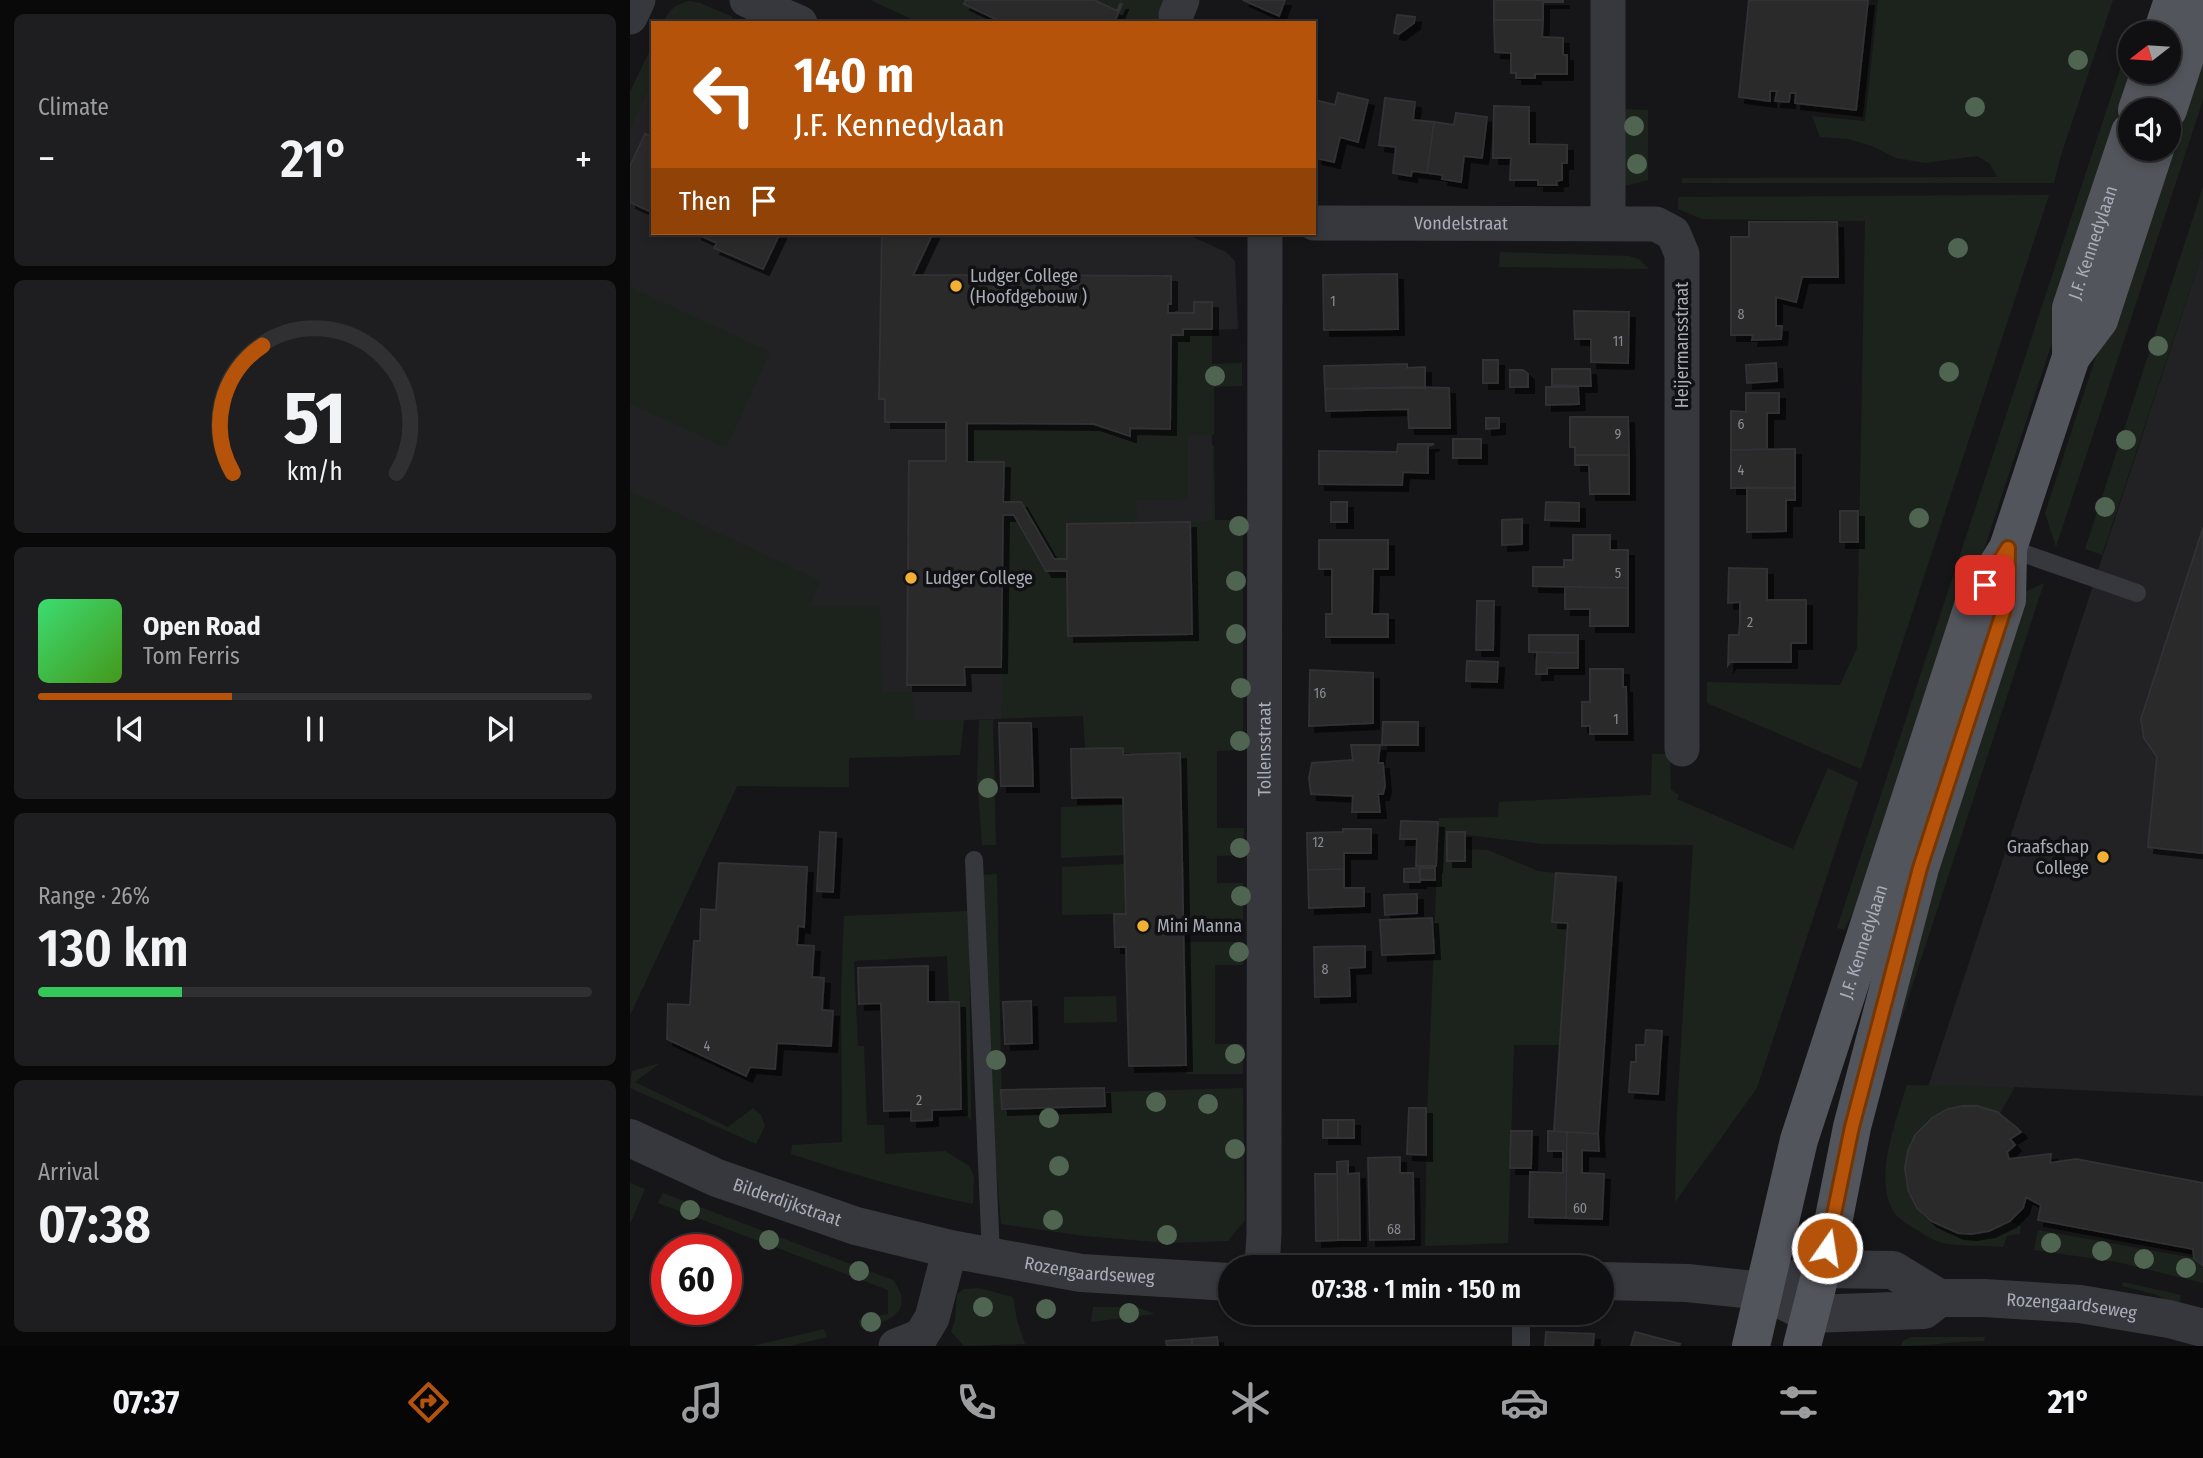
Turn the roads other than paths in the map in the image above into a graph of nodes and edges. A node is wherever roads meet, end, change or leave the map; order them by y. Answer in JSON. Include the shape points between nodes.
{"nodes":[{"id":1,"x":638,"y":0,"type":"edge"},
{"id":2,"x":747,"y":0,"type":"edge"},
{"id":3,"x":1608,"y":0,"type":"edge"},
{"id":4,"x":2173,"y":0,"type":"edge"},
{"id":5,"x":2203,"y":2,"type":"edge"},
{"id":6,"x":630,"y":17,"type":"edge"},
{"id":7,"x":795,"y":21,"type":"edge"},
{"id":8,"x":2166,"y":21,"type":"edge"},
{"id":9,"x":2172,"y":98,"type":"edge"},
{"id":10,"x":2120,"y":161,"type":"edge"},
{"id":11,"x":2151,"y":161,"type":"edge"},
{"id":12,"x":1316,"y":223,"type":"edge"},
{"id":13,"x":1608,"y":223,"type":"junction"},
{"id":14,"x":1265,"y":235,"type":"edge"},
{"id":15,"x":2071,"y":357,"type":"junction"},
{"id":16,"x":2008,"y":548,"type":"junction"},
{"id":17,"x":2137,"y":593,"type":"dead end"},
{"id":18,"x":1682,"y":749,"type":"dead end"},
{"id":19,"x":974,"y":860,"type":"dead end"},
{"id":20,"x":630,"y":1138,"type":"edge"},
{"id":21,"x":950,"y":1249,"type":"junction"},
{"id":22,"x":1263,"y":1255,"type":"edge"},
{"id":23,"x":991,"y":1256,"type":"junction"},
{"id":24,"x":1822,"y":1269,"type":"junction"},
{"id":25,"x":1218,"y":1281,"type":"edge"},
{"id":26,"x":1614,"y":1281,"type":"edge"},
{"id":27,"x":1764,"y":1291,"type":"junction"},
{"id":28,"x":1939,"y":1298,"type":"junction"},
{"id":29,"x":1521,"y":1325,"type":"edge"},
{"id":30,"x":2203,"y":1328,"type":"edge"},
{"id":31,"x":1806,"y":1330,"type":"edge"},
{"id":32,"x":896,"y":1346,"type":"edge"},
{"id":33,"x":1521,"y":1346,"type":"edge"},
{"id":34,"x":1751,"y":1346,"type":"edge"}],
"edges":[{"from":1,"to":6,"type":"street"},
{"from":2,"to":7,"type":"street"},
{"from":3,"to":13,"type":"street"},
{"from":4,"to":8,"type":"main road"},
{"from":5,"to":9,"type":"main road"},
{"from":10,"to":15,"type":"main road","name":"J.F. Kennedylaan","via":[[2071,308]]},
{"from":11,"to":15,"type":"main road","name":"J.F. Kennedylaan","via":[[2099,320]]},
{"from":12,"to":13,"type":"street","name":"Vondelstraat"},
{"from":13,"to":18,"type":"street","name":"Heijermansstraat","via":[[1656,224],[1673,233],[1682,254]]},
{"from":14,"to":22,"type":"street","name":"Tollensstraat"},
{"from":15,"to":16,"type":"main road","name":"J.F. Kennedylaan"},
{"from":16,"to":17,"type":"lane"},
{"from":16,"to":24,"type":"main road","name":"J.F. Kennedylaan","via":[[2007,600],[1920,868],[1852,1127]]},
{"from":16,"to":27,"type":"main road","name":"J.F. Kennedylaan","via":[[1974,603],[1800,1140]]},
{"from":19,"to":23,"type":"lane"},
{"from":20,"to":21,"type":"street","name":"Bilderdijkstraat","via":[[717,1178],[856,1226]]},
{"from":21,"to":23,"type":"street","name":"Rozengaardseweg"},
{"from":21,"to":32,"type":"street","via":[[933,1318],[921,1336]]},
{"from":23,"to":25,"type":"street","name":"Rozengaardseweg","via":[[1082,1272]]},
{"from":24,"to":27,"type":"street","name":"Rozengaardseweg"},
{"from":24,"to":28,"type":"street","name":"Rozengaardseweg","via":[[1893,1270]]},
{"from":24,"to":31,"type":"main road","name":"J.F. Kennedylaan"},
{"from":26,"to":27,"type":"street","name":"Rozengaardseweg"},
{"from":27,"to":31,"type":"street","name":"Rozengaardseweg"},
{"from":27,"to":34,"type":"main road","name":"J.F. Kennedylaan"},
{"from":28,"to":30,"type":"street","name":"Rozengaardseweg","via":[[2080,1304]]},
{"from":28,"to":31,"type":"street","name":"Rozengaardseweg","via":[[1924,1310]]},
{"from":29,"to":33,"type":"lane"}]}
